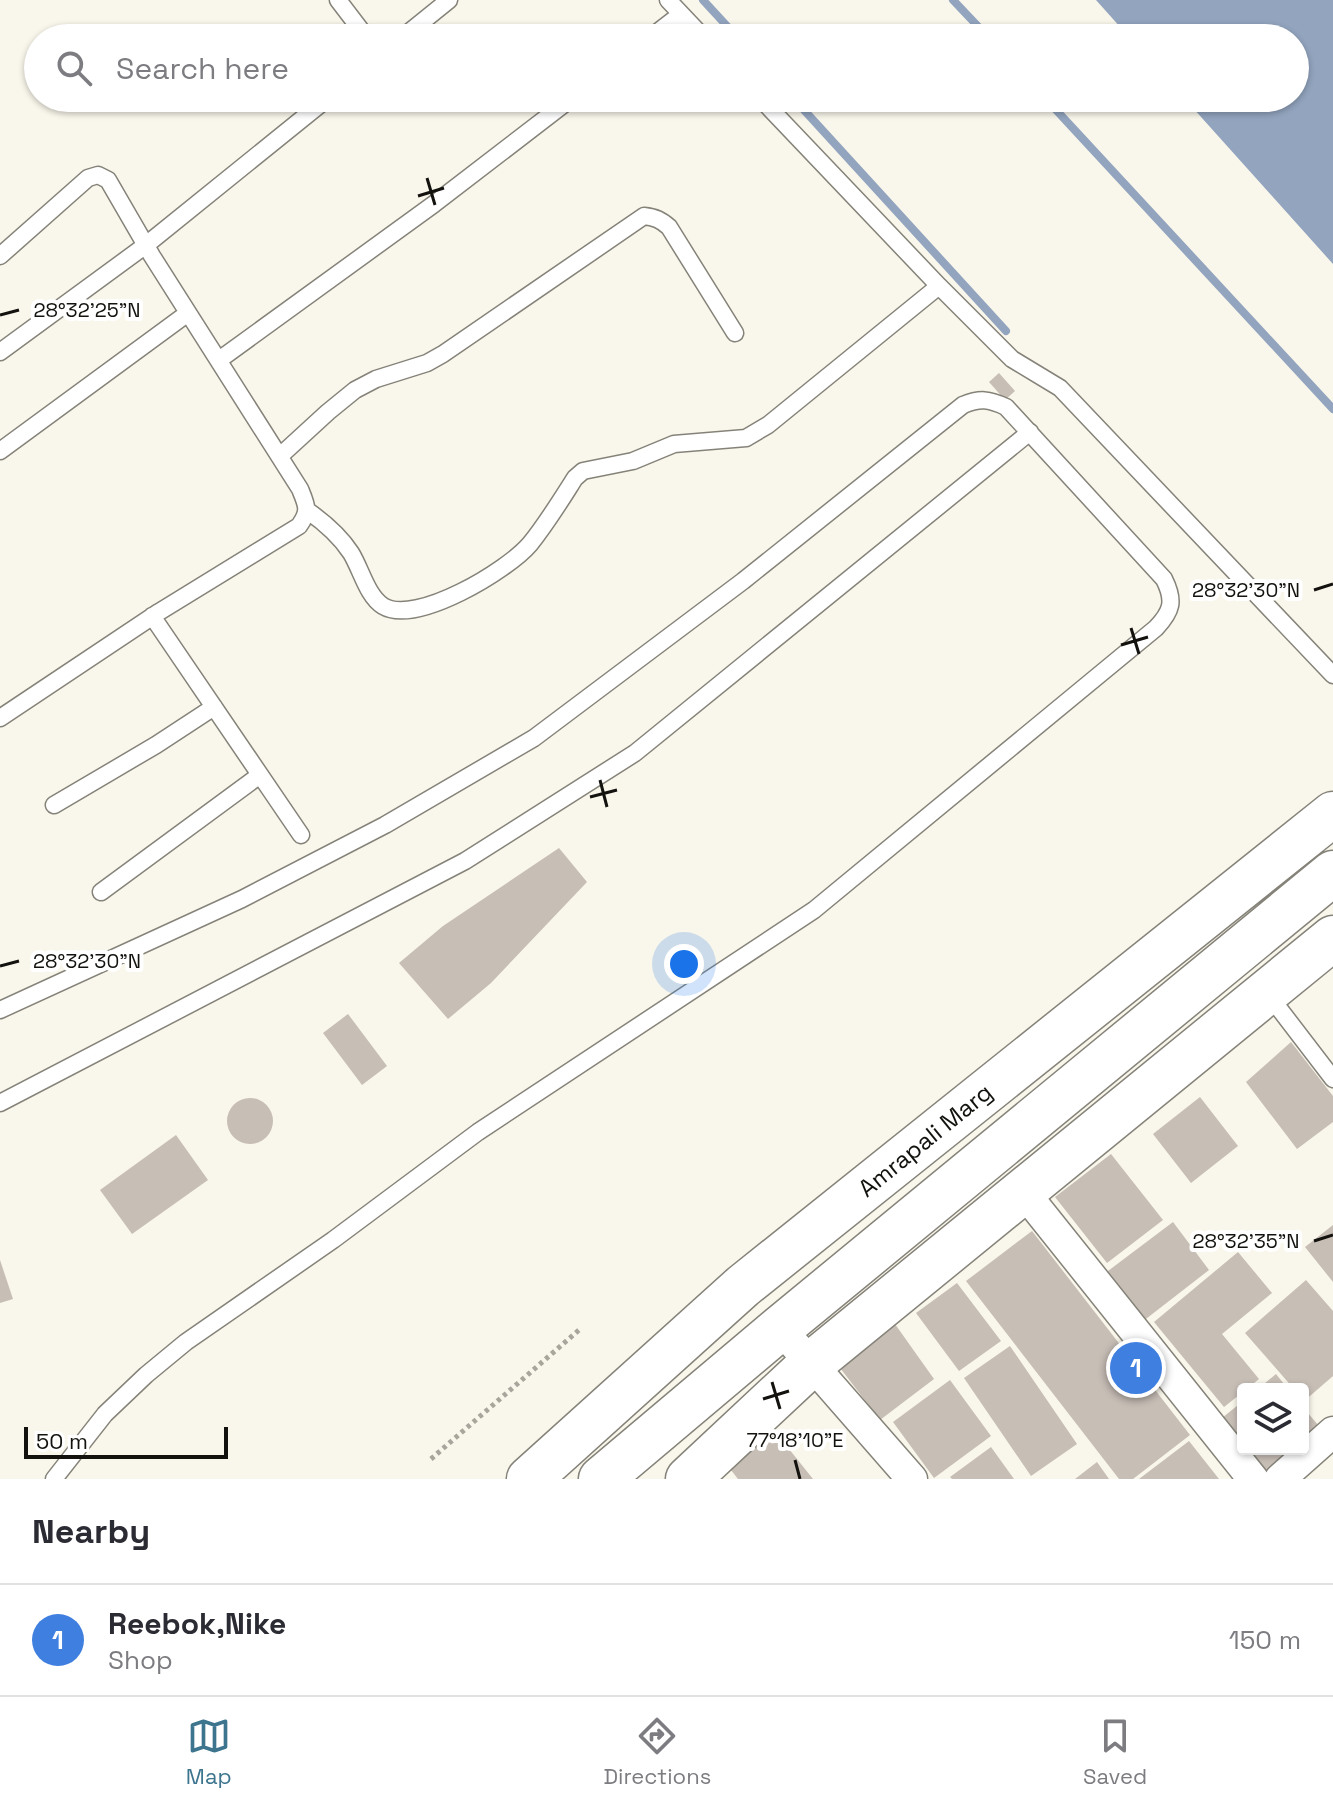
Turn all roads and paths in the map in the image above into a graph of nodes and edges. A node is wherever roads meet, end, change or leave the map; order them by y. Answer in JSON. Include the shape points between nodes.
{"nodes":[{"id":1,"x":338,"y":0,"type":"edge"},
{"id":2,"x":449,"y":0,"type":"edge"},
{"id":3,"x":668,"y":0,"type":"edge"},
{"id":4,"x":681,"y":14,"type":"junction"},
{"id":5,"x":356,"y":24,"type":"edge"},
{"id":6,"x":419,"y":24,"type":"edge"},
{"id":7,"x":668,"y":24,"type":"edge"},
{"id":8,"x":691,"y":24,"type":"edge"},
{"id":9,"x":311,"y":112,"type":"edge"},
{"id":10,"x":554,"y":112,"type":"edge"},
{"id":11,"x":773,"y":112,"type":"edge"},
{"id":12,"x":146,"y":245,"type":"junction"},
{"id":13,"x":0,"y":256,"type":"edge"},
{"id":14,"x":939,"y":286,"type":"junction"},
{"id":15,"x":188,"y":313,"type":"junction"},
{"id":16,"x":735,"y":333,"type":"dead end"},
{"id":17,"x":0,"y":352,"type":"edge"},
{"id":18,"x":219,"y":360,"type":"junction"},
{"id":19,"x":1030,"y":432,"type":"junction"},
{"id":20,"x":0,"y":451,"type":"edge"},
{"id":21,"x":280,"y":456,"type":"junction"},
{"id":22,"x":308,"y":511,"type":"junction"},
{"id":23,"x":152,"y":616,"type":"junction"},
{"id":24,"x":1333,"y":675,"type":"edge"},
{"id":25,"x":214,"y":707,"type":"junction"},
{"id":26,"x":0,"y":718,"type":"edge"},
{"id":27,"x":260,"y":775,"type":"junction"},
{"id":28,"x":54,"y":805,"type":"dead end"},
{"id":29,"x":1333,"y":814,"type":"edge"},
{"id":30,"x":301,"y":835,"type":"dead end"},
{"id":31,"x":1333,"y":873,"type":"edge"},
{"id":32,"x":101,"y":892,"type":"dead end"},
{"id":33,"x":1333,"y":938,"type":"edge"},
{"id":34,"x":1267,"y":993,"type":"junction"},
{"id":35,"x":0,"y":1010,"type":"edge"},
{"id":36,"x":1333,"y":1079,"type":"edge"},
{"id":37,"x":0,"y":1103,"type":"edge"},
{"id":38,"x":1023,"y":1191,"type":"junction"},
{"id":39,"x":780,"y":1328,"type":"junction"},
{"id":40,"x":579,"y":1330,"type":"dead end"},
{"id":41,"x":740,"y":1362,"type":"junction"},
{"id":42,"x":810,"y":1365,"type":"junction"},
{"id":43,"x":773,"y":1400,"type":"junction"},
{"id":44,"x":1333,"y":1432,"type":"edge"},
{"id":45,"x":431,"y":1459,"type":"dead end"},
{"id":46,"x":709,"y":1472,"type":"edge"},
{"id":47,"x":54,"y":1479,"type":"edge"},
{"id":48,"x":529,"y":1479,"type":"edge"},
{"id":49,"x":601,"y":1479,"type":"edge"},
{"id":50,"x":912,"y":1479,"type":"edge"},
{"id":51,"x":1253,"y":1479,"type":"edge"},
{"id":52,"x":1280,"y":1479,"type":"edge"}],
"edges":[{"from":1,"to":5,"type":"lane"},
{"from":2,"to":6,"type":"lane"},
{"from":3,"to":4,"type":"lane"},
{"from":4,"to":7,"type":"lane"},
{"from":4,"to":8,"type":"lane"},
{"from":9,"to":12,"type":"lane"},
{"from":10,"to":18,"type":"lane"},
{"from":11,"to":14,"type":"lane"},
{"from":12,"to":13,"type":"lane","via":[[108,180],[98,175]]},
{"from":12,"to":15,"type":"lane"},
{"from":12,"to":17,"type":"lane"},
{"from":14,"to":22,"type":"lane","via":[[751,437],[674,444],[633,461],[583,471],[508,565],[441,601],[413,610],[381,605],[343,541]]},
{"from":14,"to":24,"type":"lane","via":[[1012,359],[1060,388]]},
{"from":15,"to":18,"type":"lane"},
{"from":15,"to":20,"type":"lane"},
{"from":16,"to":21,"type":"lane","via":[[669,227],[644,216],[443,354],[355,390]]},
{"from":18,"to":21,"type":"lane"},
{"from":19,"to":35,"type":"lane","via":[[993,401],[978,398],[963,405],[743,581],[534,738],[255,893]]},
{"from":19,"to":37,"type":"lane","via":[[635,753],[583,787],[465,861]]},
{"from":19,"to":47,"type":"lane","via":[[1164,579],[1170,591],[1168,616],[814,910],[478,1132],[186,1342],[105,1414]]},
{"from":21,"to":22,"type":"lane"},
{"from":22,"to":23,"type":"lane","via":[[299,526]]},
{"from":23,"to":25,"type":"lane"},
{"from":23,"to":26,"type":"lane"},
{"from":25,"to":27,"type":"lane"},
{"from":25,"to":28,"type":"lane"},
{"from":27,"to":30,"type":"lane"},
{"from":27,"to":32,"type":"lane"},
{"from":29,"to":48,"type":"main road","name":"Amrapali Marg","via":[[743,1286]]},
{"from":31,"to":39,"type":"main road"},
{"from":33,"to":34,"type":"main road"},
{"from":34,"to":36,"type":"lane"},
{"from":34,"to":38,"type":"main road"},
{"from":38,"to":42,"type":"main road"},
{"from":38,"to":51,"type":"street"},
{"from":39,"to":41,"type":"main road"},
{"from":39,"to":42,"type":"street"},
{"from":40,"to":45,"type":"path"},
{"from":41,"to":43,"type":"main road"},
{"from":41,"to":49,"type":"main road"},
{"from":42,"to":43,"type":"main road"},
{"from":42,"to":50,"type":"street"},
{"from":43,"to":46,"type":"main road"},
{"from":44,"to":52,"type":"street"}]}
